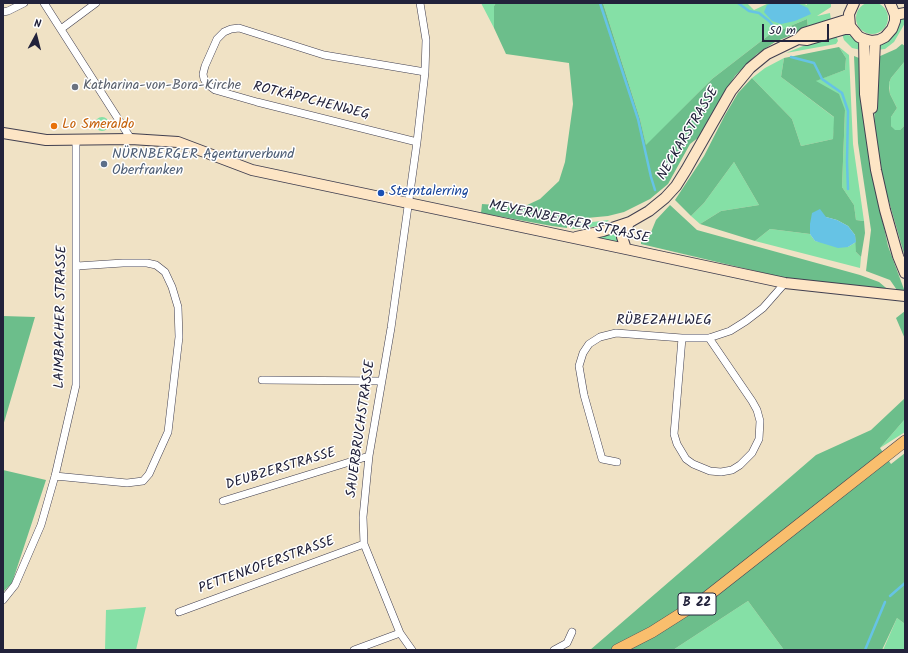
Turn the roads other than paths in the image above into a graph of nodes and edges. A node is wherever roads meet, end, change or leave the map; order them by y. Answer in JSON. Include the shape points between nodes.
{"nodes":[{"id":1,"x":24,"y":3,"type":"edge"},
{"id":2,"x":44,"y":3,"type":"edge"},
{"id":3,"x":96,"y":3,"type":"edge"},
{"id":4,"x":420,"y":3,"type":"edge"},
{"id":5,"x":854,"y":3,"type":"edge"},
{"id":6,"x":890,"y":3,"type":"edge"},
{"id":7,"x":3,"y":12,"type":"edge"},
{"id":8,"x":900,"y":14,"type":"edge"},
{"id":9,"x":850,"y":24,"type":"junction"},
{"id":10,"x":61,"y":30,"type":"junction"},
{"id":11,"x":864,"y":40,"type":"junction"},
{"id":12,"x":875,"y":41,"type":"junction"},
{"id":13,"x":425,"y":72,"type":"junction"},
{"id":14,"x":870,"y":128,"type":"junction"},
{"id":15,"x":3,"y":133,"type":"edge"},
{"id":16,"x":131,"y":139,"type":"junction"},
{"id":17,"x":76,"y":140,"type":"junction"},
{"id":18,"x":417,"y":142,"type":"junction"},
{"id":19,"x":408,"y":202,"type":"junction"},
{"id":20,"x":630,"y":222,"type":"junction"},
{"id":21,"x":573,"y":238,"type":"junction"},
{"id":22,"x":626,"y":249,"type":"junction"},
{"id":23,"x":77,"y":266,"type":"junction"},
{"id":24,"x":905,"y":273,"type":"edge"},
{"id":25,"x":786,"y":283,"type":"junction"},
{"id":26,"x":903,"y":296,"type":"edge"},
{"id":27,"x":682,"y":338,"type":"junction"},
{"id":28,"x":709,"y":338,"type":"junction"},
{"id":29,"x":262,"y":380,"type":"dead end"},
{"id":30,"x":381,"y":380,"type":"junction"},
{"id":31,"x":905,"y":440,"type":"edge"},
{"id":32,"x":369,"y":456,"type":"junction"},
{"id":33,"x":618,"y":462,"type":"dead end"},
{"id":34,"x":55,"y":476,"type":"junction"},
{"id":35,"x":223,"y":501,"type":"dead end"},
{"id":36,"x":364,"y":544,"type":"junction"},
{"id":37,"x":3,"y":600,"type":"edge"},
{"id":38,"x":179,"y":612,"type":"dead end"},
{"id":39,"x":572,"y":632,"type":"dead end"},
{"id":40,"x":400,"y":633,"type":"junction"},
{"id":41,"x":354,"y":650,"type":"edge"},
{"id":42,"x":412,"y":650,"type":"edge"},
{"id":43,"x":554,"y":650,"type":"edge"},
{"id":44,"x":617,"y":650,"type":"edge"}],
"edges":[{"from":1,"to":7,"type":"street"},
{"from":2,"to":10,"type":"street"},
{"from":3,"to":10,"type":"street"},
{"from":4,"to":13,"type":"street","via":[[426,40]]},
{"from":5,"to":9,"type":"street","via":[[850,12]]},
{"from":6,"to":8,"type":"street"},
{"from":8,"to":12,"type":"street","via":[[890,33]]},
{"from":9,"to":11,"type":"street","via":[[856,35]]},
{"from":9,"to":20,"type":"street","name":"NECKARSTRASSE","via":[[837,31],[807,40],[798,39],[767,54],[750,68],[731,91],[676,186],[649,211]]},
{"from":10,"to":16,"type":"street"},
{"from":11,"to":12,"type":"street"},
{"from":11,"to":14,"type":"street","via":[[865,94]]},
{"from":12,"to":14,"type":"street"},
{"from":13,"to":18,"type":"street"},
{"from":13,"to":18,"type":"street","name":"ROTKÄPPCHENWEG","via":[[324,55],[239,28],[224,32],[217,38],[203,74],[207,84],[215,90]]},
{"from":14,"to":24,"type":"street","via":[[885,210]]},
{"from":15,"to":17,"type":"street","name":"MEYERNBERGER STRASSE","via":[[46,140]]},
{"from":16,"to":17,"type":"street","name":"MEYERNBERGER STRASSE"},
{"from":16,"to":19,"type":"street","name":"MEYERNBERGER STRASSE","via":[[178,142],[252,170]]},
{"from":17,"to":23,"type":"street","name":"LAIMBACHER STRASSE"},
{"from":18,"to":19,"type":"street"},
{"from":19,"to":21,"type":"street","name":"MEYERNBERGER STRASSE"},
{"from":19,"to":30,"type":"street","name":"SAUERBRUCHSTRASSE","via":[[391,328]]},
{"from":20,"to":21,"type":"street","name":"NECKARSTRASSE"},
{"from":20,"to":22,"type":"street","via":[[622,237]]},
{"from":21,"to":22,"type":"street","name":"MEYERNBERGER STRASSE"},
{"from":22,"to":25,"type":"street","name":"MEYERNBERGER STRASSE"},
{"from":23,"to":34,"type":"street","name":"LAIMBACHER STRASSE","via":[[76,385]]},
{"from":23,"to":34,"type":"street","via":[[147,262],[156,265],[165,272],[172,287],[178,307],[180,337],[168,432],[149,474],[143,481],[127,483]]},
{"from":25,"to":26,"type":"street","name":"MEYERNBERGER STRASSE"},
{"from":25,"to":28,"type":"street","name":"RÜBEZAHLWEG","via":[[763,308],[746,321],[730,331]]},
{"from":27,"to":28,"type":"street","name":"RÜBEZAHLWEG"},
{"from":27,"to":28,"type":"street","via":[[674,434],[686,459],[710,471],[721,472],[740,466],[752,453],[759,439],[760,421],[752,402]]},
{"from":27,"to":33,"type":"street","name":"RÜBEZAHLWEG","via":[[616,333],[600,337],[589,344],[583,354],[578,366],[602,459]]},
{"from":29,"to":30,"type":"street"},
{"from":30,"to":32,"type":"street","name":"SAUERBRUCHSTRASSE"},
{"from":31,"to":44,"type":"main road","number":"B 22","via":[[704,599],[652,632]]},
{"from":32,"to":35,"type":"street","name":"DEUBZERSTRASSE"},
{"from":32,"to":36,"type":"street","name":"SAUERBRUCHSTRASSE","via":[[363,517]]},
{"from":34,"to":37,"type":"street","name":"LAIMBACHER STRASSE","via":[[41,525],[24,566],[15,586]]},
{"from":36,"to":38,"type":"street","name":"PETTENKOFERSTRASSE"},
{"from":36,"to":40,"type":"street","name":"SAUERBRUCHSTRASSE"},
{"from":39,"to":43,"type":"street","via":[[567,643]]},
{"from":40,"to":41,"type":"street"},
{"from":40,"to":42,"type":"street","name":"SAUERBRUCHSTRASSE"}]}
